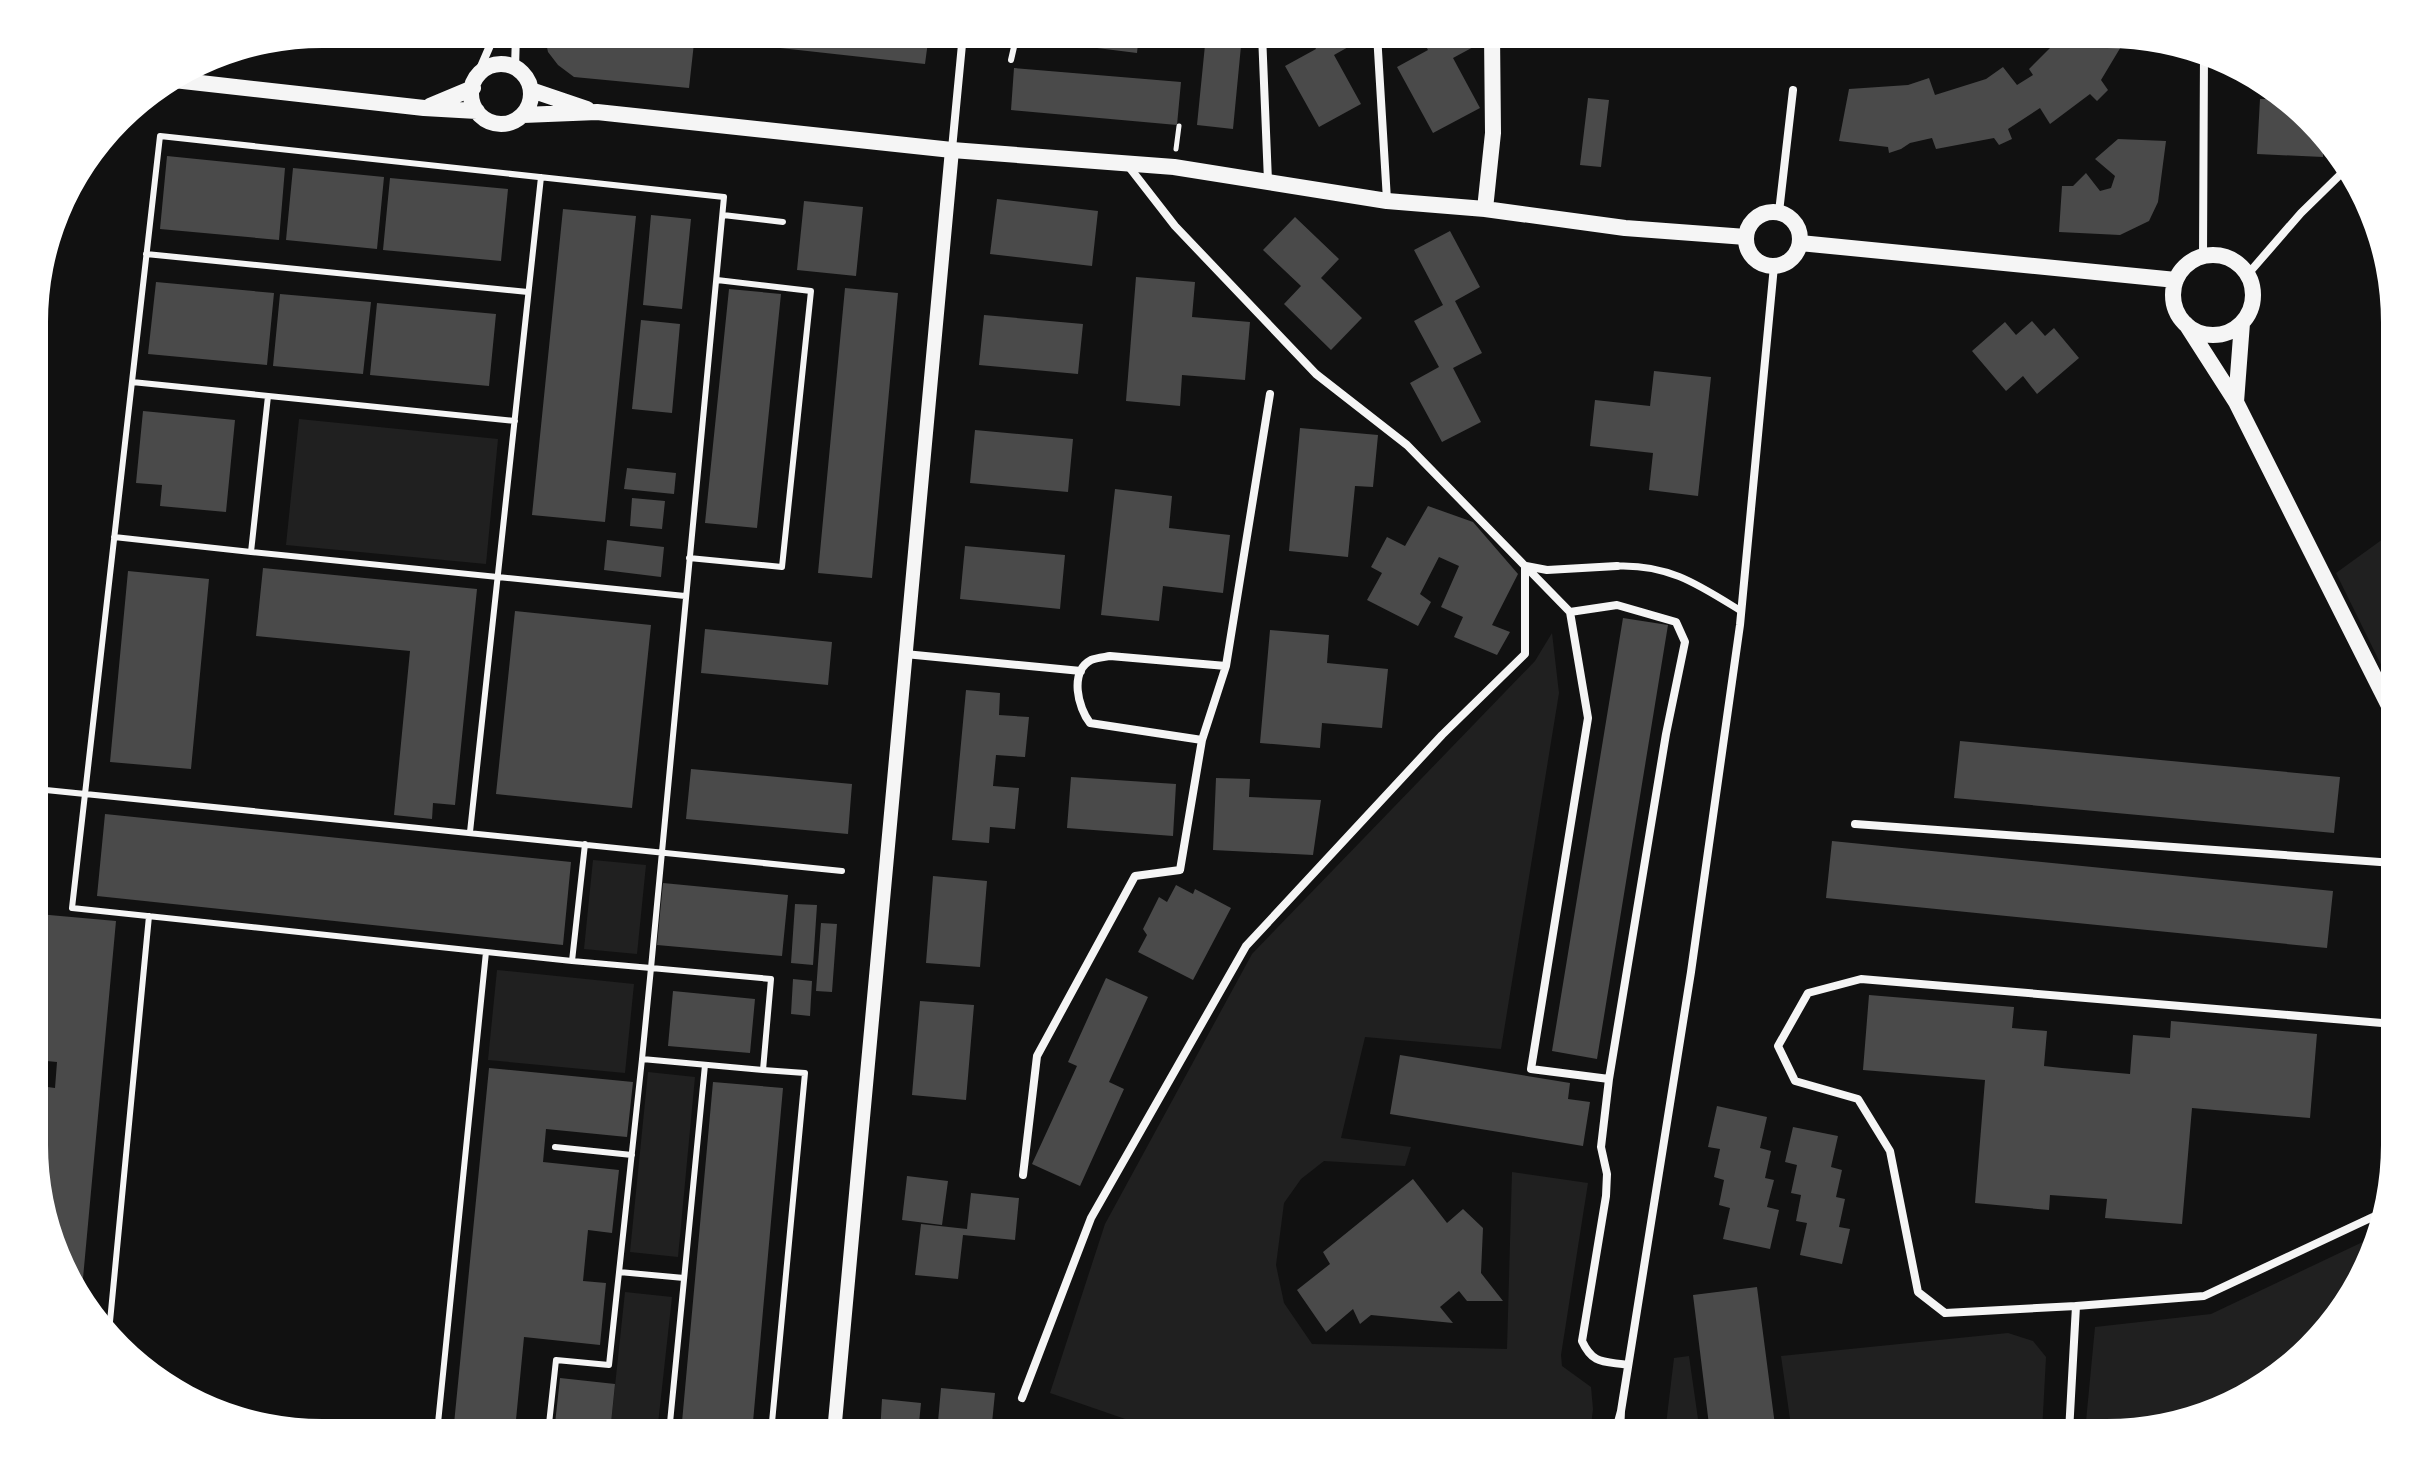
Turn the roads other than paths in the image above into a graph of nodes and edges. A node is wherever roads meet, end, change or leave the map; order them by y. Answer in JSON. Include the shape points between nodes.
{"nodes":[{"id":1,"x":1263,"y":48,"type":"edge"},
{"id":2,"x":1378,"y":48,"type":"edge"},
{"id":3,"x":1492,"y":48,"type":"edge"},
{"id":4,"x":489,"y":49,"type":"edge"},
{"id":5,"x":516,"y":49,"type":"edge"},
{"id":6,"x":962,"y":49,"type":"edge"},
{"id":7,"x":1014,"y":49,"type":"edge"},
{"id":8,"x":1011,"y":60,"type":"dead end"},
{"id":9,"x":2204,"y":66,"type":"edge"},
{"id":10,"x":515,"y":68,"type":"junction"},
{"id":11,"x":191,"y":82,"type":"edge"},
{"id":12,"x":474,"y":83,"type":"junction"},
{"id":13,"x":531,"y":90,"type":"junction"},
{"id":14,"x":1793,"y":90,"type":"dead end"},
{"id":15,"x":424,"y":108,"type":"junction"},
{"id":16,"x":477,"y":111,"type":"junction"},
{"id":17,"x":597,"y":112,"type":"junction"},
{"id":18,"x":523,"y":115,"type":"junction"},
{"id":19,"x":952,"y":150,"type":"junction"},
{"id":20,"x":1125,"y":163,"type":"junction"},
{"id":21,"x":2339,"y":176,"type":"edge"},
{"id":22,"x":541,"y":177,"type":"junction"},
{"id":23,"x":1268,"y":184,"type":"junction"},
{"id":24,"x":1387,"y":201,"type":"junction"},
{"id":25,"x":1485,"y":209,"type":"junction"},
{"id":26,"x":1779,"y":212,"type":"junction"},
{"id":27,"x":723,"y":215,"type":"junction"},
{"id":28,"x":783,"y":222,"type":"dead end"},
{"id":29,"x":1746,"y":237,"type":"junction"},
{"id":30,"x":1800,"y":243,"type":"junction"},
{"id":31,"x":146,"y":254,"type":"junction"},
{"id":32,"x":2203,"y":256,"type":"junction"},
{"id":33,"x":1774,"y":266,"type":"junction"},
{"id":34,"x":2248,"y":274,"type":"junction"},
{"id":35,"x":717,"y":280,"type":"junction"},
{"id":36,"x":2176,"y":280,"type":"junction"},
{"id":37,"x":528,"y":292,"type":"junction"},
{"id":38,"x":2242,"y":323,"type":"junction"},
{"id":39,"x":2186,"y":324,"type":"junction"},
{"id":40,"x":132,"y":382,"type":"junction"},
{"id":41,"x":1270,"y":394,"type":"dead end"},
{"id":42,"x":268,"y":396,"type":"junction"},
{"id":43,"x":2236,"y":402,"type":"junction"},
{"id":44,"x":515,"y":421,"type":"junction"},
{"id":45,"x":114,"y":537,"type":"junction"},
{"id":46,"x":251,"y":552,"type":"junction"},
{"id":47,"x":689,"y":558,"type":"junction"},
{"id":48,"x":1525,"y":566,"type":"junction"},
{"id":49,"x":1617,"y":566,"type":"joint"},
{"id":50,"x":497,"y":578,"type":"junction"},
{"id":51,"x":685,"y":596,"type":"junction"},
{"id":52,"x":1741,"y":611,"type":"junction"},
{"id":53,"x":1570,"y":612,"type":"junction"},
{"id":54,"x":905,"y":654,"type":"junction"},
{"id":55,"x":1226,"y":666,"type":"junction"},
{"id":56,"x":1081,"y":671,"type":"junction"},
{"id":57,"x":2380,"y":688,"type":"edge"},
{"id":58,"x":1202,"y":740,"type":"junction"},
{"id":59,"x":48,"y":790,"type":"edge"},
{"id":60,"x":85,"y":794,"type":"junction"},
{"id":61,"x":1855,"y":824,"type":"dead end"},
{"id":62,"x":470,"y":832,"type":"junction"},
{"id":63,"x":585,"y":844,"type":"junction"},
{"id":64,"x":661,"y":851,"type":"junction"},
{"id":65,"x":2380,"y":862,"type":"edge"},
{"id":66,"x":842,"y":871,"type":"dead end"},
{"id":67,"x":149,"y":916,"type":"junction"},
{"id":68,"x":486,"y":952,"type":"junction"},
{"id":69,"x":572,"y":961,"type":"junction"},
{"id":70,"x":651,"y":968,"type":"junction"},
{"id":71,"x":2380,"y":1023,"type":"edge"},
{"id":72,"x":642,"y":1059,"type":"junction"},
{"id":73,"x":705,"y":1065,"type":"junction"},
{"id":74,"x":763,"y":1070,"type":"junction"},
{"id":75,"x":1609,"y":1079,"type":"junction"},
{"id":76,"x":555,"y":1147,"type":"dead end"},
{"id":77,"x":632,"y":1155,"type":"junction"},
{"id":78,"x":1023,"y":1175,"type":"dead end"},
{"id":79,"x":2371,"y":1218,"type":"edge"},
{"id":80,"x":619,"y":1272,"type":"junction"},
{"id":81,"x":684,"y":1278,"type":"junction"},
{"id":82,"x":2076,"y":1306,"type":"junction"},
{"id":83,"x":110,"y":1318,"type":"edge"},
{"id":84,"x":1628,"y":1365,"type":"junction"},
{"id":85,"x":1022,"y":1398,"type":"dead end"},
{"id":86,"x":1620,"y":1418,"type":"edge"},
{"id":87,"x":2070,"y":1418,"type":"edge"},
{"id":88,"x":438,"y":1419,"type":"edge"},
{"id":89,"x":550,"y":1419,"type":"edge"},
{"id":90,"x":670,"y":1419,"type":"edge"},
{"id":91,"x":772,"y":1419,"type":"edge"},
{"id":92,"x":835,"y":1419,"type":"edge"}],
"edges":[{"from":1,"to":23,"type":"street"},
{"from":2,"to":24,"type":"street"},
{"from":3,"to":25,"type":"main road","via":[[1493,133]]},
{"from":4,"to":12,"type":"street"},
{"from":5,"to":10,"type":"street"},
{"from":6,"to":19,"type":"street"},
{"from":7,"to":8,"type":"lane"},
{"from":9,"to":32,"type":"street"},
{"from":10,"to":12,"type":"main road","via":[[495,65]]},
{"from":10,"to":13,"type":"main road"},
{"from":11,"to":15,"type":"main road"},
{"from":12,"to":15,"type":"main road"},
{"from":12,"to":16,"type":"main road"},
{"from":13,"to":17,"type":"main road"},
{"from":13,"to":18,"type":"main road"},
{"from":14,"to":26,"type":"street"},
{"from":15,"to":16,"type":"main road"},
{"from":16,"to":18,"type":"main road","via":[[501,124]]},
{"from":17,"to":18,"type":"main road"},
{"from":17,"to":19,"type":"main road"},
{"from":19,"to":20,"type":"main road"},
{"from":19,"to":54,"type":"street"},
{"from":20,"to":23,"type":"main road"},
{"from":20,"to":48,"type":"street","via":[[1175,226],[1316,374],[1407,445]]},
{"from":21,"to":34,"type":"street"},
{"from":22,"to":27,"type":"lane","via":[[724,197]]},
{"from":22,"to":31,"type":"lane","via":[[160,136]]},
{"from":22,"to":37,"type":"lane"},
{"from":23,"to":24,"type":"main road"},
{"from":24,"to":25,"type":"main road"},
{"from":25,"to":29,"type":"main road"},
{"from":26,"to":29,"type":"main road","via":[[1761,214]]},
{"from":26,"to":30,"type":"main road","via":[[1798,227]]},
{"from":27,"to":28,"type":"lane"},
{"from":27,"to":35,"type":"lane"},
{"from":29,"to":33,"type":"main road","via":[[1753,257]]},
{"from":30,"to":33,"type":"main road","via":[[1791,259]]},
{"from":30,"to":36,"type":"main road"},
{"from":31,"to":37,"type":"lane"},
{"from":31,"to":40,"type":"lane"},
{"from":32,"to":34,"type":"main road","via":[[2229,257]]},
{"from":32,"to":36,"type":"main road","via":[[2191,261]]},
{"from":33,"to":52,"type":"street"},
{"from":34,"to":38,"type":"main road","via":[[2253,299]]},
{"from":35,"to":47,"type":"lane"},
{"from":35,"to":47,"type":"lane","via":[[811,291],[782,567]]},
{"from":36,"to":39,"type":"main road","via":[[2174,304]]},
{"from":37,"to":44,"type":"lane"},
{"from":38,"to":39,"type":"main road","via":[[2220,334]]},
{"from":38,"to":43,"type":"main road"},
{"from":39,"to":43,"type":"main road"},
{"from":40,"to":42,"type":"lane"},
{"from":40,"to":45,"type":"lane"},
{"from":41,"to":55,"type":"street"},
{"from":42,"to":44,"type":"lane"},
{"from":42,"to":46,"type":"lane"},
{"from":43,"to":57,"type":"main road"},
{"from":44,"to":50,"type":"lane"},
{"from":45,"to":46,"type":"lane"},
{"from":45,"to":60,"type":"lane"},
{"from":46,"to":50,"type":"lane"},
{"from":47,"to":51,"type":"lane"},
{"from":48,"to":49,"type":"street"},
{"from":48,"to":53,"type":"street"},
{"from":48,"to":85,"type":"street","via":[[1525,654],[1442,735],[1246,946],[1091,1218]]},
{"from":49,"to":52,"type":"street","via":[[1660,568]]},
{"from":50,"to":51,"type":"lane"},
{"from":50,"to":62,"type":"lane"},
{"from":51,"to":64,"type":"lane"},
{"from":52,"to":84,"type":"street","via":[[1691,972]]},
{"from":53,"to":75,"type":"street","via":[[1588,718],[1531,1069]]},
{"from":53,"to":75,"type":"street","via":[[1617,605],[1676,622],[1685,642]]},
{"from":54,"to":56,"type":"street"},
{"from":54,"to":92,"type":"street"},
{"from":55,"to":56,"type":"street","via":[[1110,656],[1090,660]]},
{"from":55,"to":58,"type":"street"},
{"from":56,"to":58,"type":"street","via":[[1078,698],[1090,723]]},
{"from":58,"to":78,"type":"street","via":[[1180,870],[1135,876],[1037,1056]]},
{"from":59,"to":60,"type":"lane"},
{"from":60,"to":62,"type":"lane"},
{"from":60,"to":67,"type":"lane","via":[[72,908]]},
{"from":61,"to":65,"type":"street"},
{"from":62,"to":63,"type":"lane"},
{"from":63,"to":64,"type":"lane"},
{"from":63,"to":69,"type":"lane"},
{"from":64,"to":66,"type":"lane"},
{"from":64,"to":70,"type":"lane"},
{"from":67,"to":68,"type":"lane"},
{"from":67,"to":83,"type":"lane"},
{"from":68,"to":69,"type":"lane"},
{"from":68,"to":88,"type":"lane"},
{"from":69,"to":70,"type":"lane"},
{"from":70,"to":72,"type":"lane"},
{"from":70,"to":74,"type":"lane","via":[[771,979]]},
{"from":71,"to":82,"type":"street","via":[[1861,979],[1808,993],[1778,1046],[1795,1081],[1858,1099],[1890,1151],[1918,1292],[1945,1313]]},
{"from":72,"to":73,"type":"lane"},
{"from":72,"to":77,"type":"lane"},
{"from":73,"to":74,"type":"lane"},
{"from":73,"to":81,"type":"lane"},
{"from":74,"to":91,"type":"lane","via":[[805,1073]]},
{"from":75,"to":84,"type":"street","via":[[1601,1147],[1606,1196],[1582,1341],[1596,1360]]},
{"from":76,"to":77,"type":"lane"},
{"from":77,"to":80,"type":"lane"},
{"from":79,"to":82,"type":"street","via":[[2204,1296]]},
{"from":80,"to":81,"type":"lane"},
{"from":80,"to":89,"type":"lane","via":[[609,1365],[556,1360]]},
{"from":81,"to":90,"type":"lane"},
{"from":82,"to":87,"type":"street"},
{"from":84,"to":86,"type":"street"}]}
